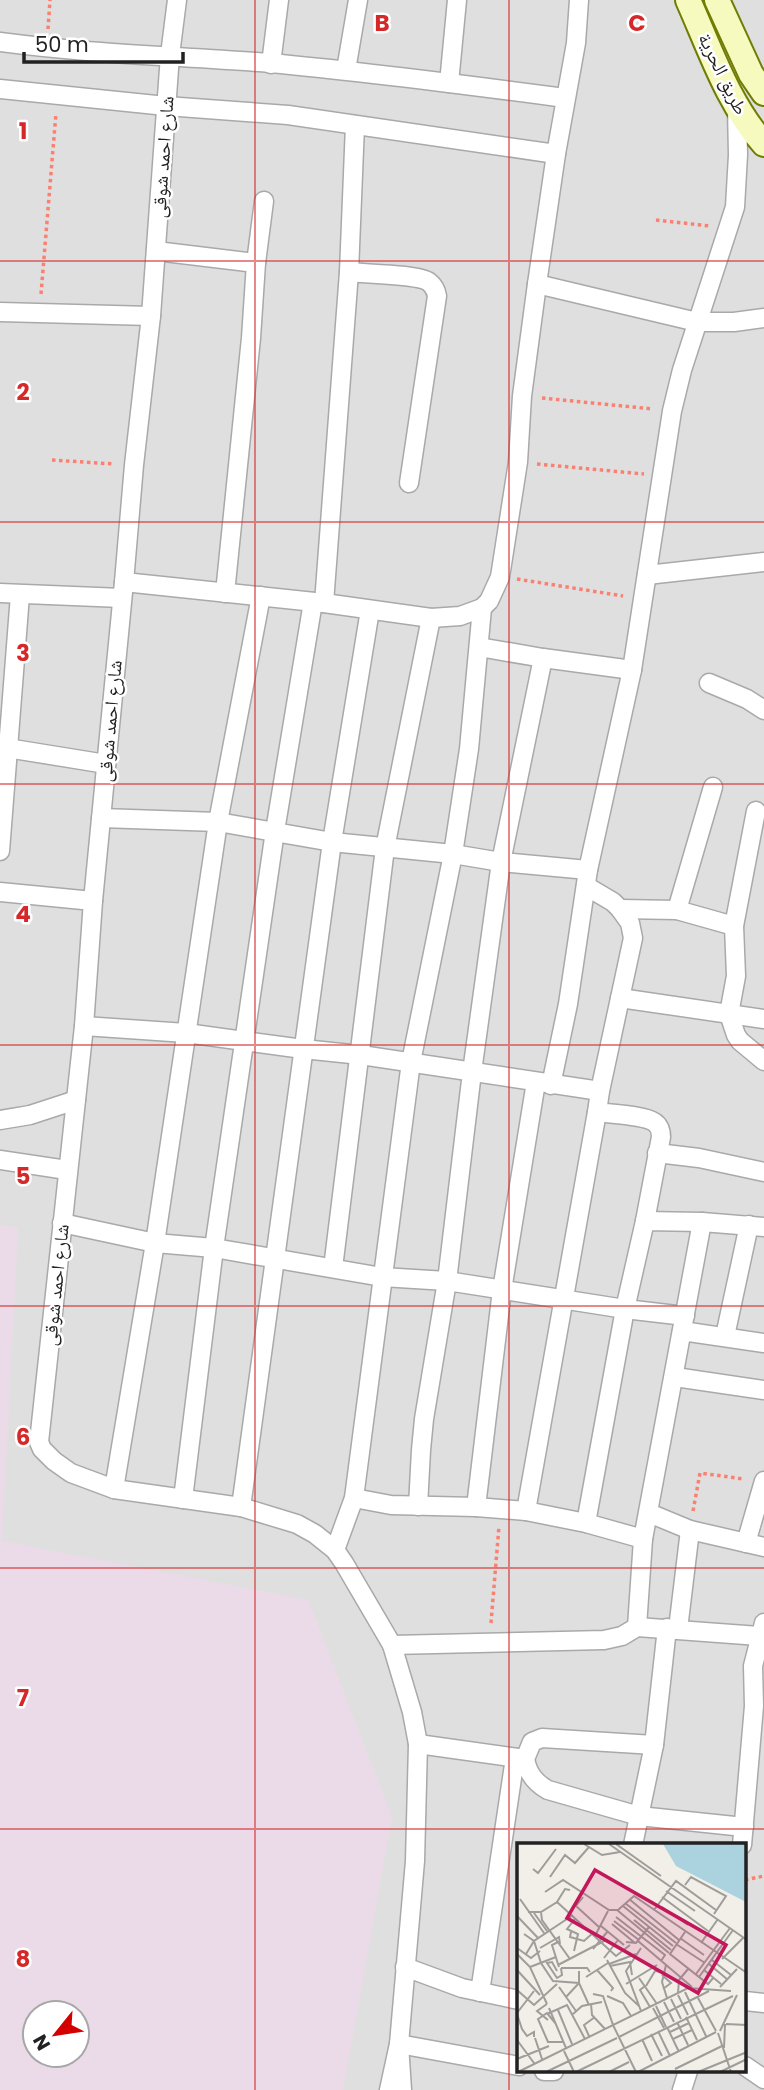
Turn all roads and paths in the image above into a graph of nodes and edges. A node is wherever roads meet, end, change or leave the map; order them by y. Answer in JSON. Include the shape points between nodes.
{"nodes":[{"id":1,"x":50,"y":0,"type":"edge"},
{"id":2,"x":177,"y":0,"type":"edge"},
{"id":3,"x":279,"y":0,"type":"edge"},
{"id":4,"x":358,"y":0,"type":"edge"},
{"id":5,"x":457,"y":0,"type":"edge"},
{"id":6,"x":579,"y":0,"type":"edge"},
{"id":7,"x":688,"y":0,"type":"edge"},
{"id":8,"x":717,"y":0,"type":"edge"},
{"id":9,"x":0,"y":42,"type":"edge"},
{"id":10,"x":48,"y":48,"type":"junction"},
{"id":11,"x":170,"y":55,"type":"junction"},
{"id":12,"x":271,"y":64,"type":"junction"},
{"id":13,"x":346,"y":71,"type":"junction"},
{"id":14,"x":449,"y":83,"type":"junction"},
{"id":15,"x":0,"y":89,"type":"edge"},
{"id":16,"x":764,"y":93,"type":"edge"},
{"id":17,"x":58,"y":94,"type":"junction"},
{"id":18,"x":565,"y":98,"type":"junction"},
{"id":19,"x":166,"y":106,"type":"junction"},
{"id":20,"x":737,"y":107,"type":"junction"},
{"id":21,"x":355,"y":125,"type":"junction"},
{"id":22,"x":764,"y":144,"type":"edge"},
{"id":23,"x":556,"y":154,"type":"junction"},
{"id":24,"x":264,"y":201,"type":"dead end"},
{"id":25,"x":656,"y":220,"type":"dead end"},
{"id":26,"x":729,"y":229,"type":"junction"},
{"id":27,"x":156,"y":251,"type":"junction"},
{"id":28,"x":256,"y":262,"type":"junction"},
{"id":29,"x":349,"y":272,"type":"junction"},
{"id":30,"x":537,"y":284,"type":"junction"},
{"id":31,"x":0,"y":312,"type":"edge"},
{"id":32,"x":39,"y":313,"type":"junction"},
{"id":33,"x":151,"y":316,"type":"junction"},
{"id":34,"x":764,"y":318,"type":"edge"},
{"id":35,"x":697,"y":322,"type":"junction"},
{"id":36,"x":522,"y":396,"type":"junction"},
{"id":37,"x":672,"y":411,"type":"junction"},
{"id":38,"x":52,"y":460,"type":"dead end"},
{"id":39,"x":518,"y":462,"type":"junction"},
{"id":40,"x":134,"y":465,"type":"junction"},
{"id":41,"x":662,"y":475,"type":"junction"},
{"id":42,"x":409,"y":483,"type":"dead end"},
{"id":43,"x":763,"y":568,"type":"edge"},
{"id":44,"x":647,"y":575,"type":"junction"},
{"id":45,"x":500,"y":577,"type":"junction"},
{"id":46,"x":123,"y":590,"type":"junction"},
{"id":47,"x":0,"y":593,"type":"edge"},
{"id":48,"x":225,"y":593,"type":"junction"},
{"id":49,"x":20,"y":595,"type":"junction"},
{"id":50,"x":261,"y":596,"type":"junction"},
{"id":51,"x":643,"y":599,"type":"junction"},
{"id":52,"x":319,"y":603,"type":"junction"},
{"id":53,"x":482,"y":608,"type":"junction"},
{"id":54,"x":370,"y":610,"type":"junction"},
{"id":55,"x":431,"y":618,"type":"junction"},
{"id":56,"x":479,"y":647,"type":"junction"},
{"id":57,"x":542,"y":658,"type":"junction"},
{"id":58,"x":632,"y":670,"type":"junction"},
{"id":59,"x":709,"y":683,"type":"dead end"},
{"id":60,"x":764,"y":710,"type":"edge"},
{"id":61,"x":7,"y":748,"type":"junction"},
{"id":62,"x":106,"y":764,"type":"junction"},
{"id":63,"x":713,"y":787,"type":"dead end"},
{"id":64,"x":756,"y":811,"type":"dead end"},
{"id":65,"x":1,"y":813,"type":"edge"},
{"id":66,"x":101,"y":818,"type":"junction"},
{"id":67,"x":218,"y":822,"type":"junction"},
{"id":68,"x":275,"y":831,"type":"junction"},
{"id":69,"x":332,"y":842,"type":"junction"},
{"id":70,"x":385,"y":848,"type":"junction"},
{"id":71,"x":0,"y":851,"type":"edge"},
{"id":72,"x":453,"y":854,"type":"junction"},
{"id":73,"x":501,"y":862,"type":"junction"},
{"id":74,"x":587,"y":878,"type":"junction"},
{"id":75,"x":0,"y":892,"type":"edge"},
{"id":76,"x":93,"y":901,"type":"junction"},
{"id":77,"x":620,"y":909,"type":"junction"},
{"id":78,"x":677,"y":910,"type":"junction"},
{"id":79,"x":734,"y":926,"type":"junction"},
{"id":80,"x":620,"y":998,"type":"junction"},
{"id":81,"x":729,"y":1014,"type":"junction"},
{"id":82,"x":764,"y":1019,"type":"edge"},
{"id":83,"x":84,"y":1026,"type":"junction"},
{"id":84,"x":186,"y":1033,"type":"junction"},
{"id":85,"x":244,"y":1041,"type":"junction"},
{"id":86,"x":303,"y":1049,"type":"junction"},
{"id":87,"x":361,"y":1055,"type":"junction"},
{"id":88,"x":764,"y":1061,"type":"edge"},
{"id":89,"x":411,"y":1062,"type":"junction"},
{"id":90,"x":472,"y":1072,"type":"junction"},
{"id":91,"x":543,"y":1083,"type":"junction"},
{"id":92,"x":600,"y":1091,"type":"junction"},
{"id":93,"x":76,"y":1100,"type":"junction"},
{"id":94,"x":597,"y":1112,"type":"junction"},
{"id":95,"x":0,"y":1120,"type":"edge"},
{"id":96,"x":657,"y":1153,"type":"junction"},
{"id":97,"x":0,"y":1160,"type":"edge"},
{"id":98,"x":67,"y":1170,"type":"junction"},
{"id":99,"x":764,"y":1172,"type":"edge"},
{"id":100,"x":645,"y":1221,"type":"junction"},
{"id":101,"x":702,"y":1222,"type":"junction"},
{"id":102,"x":62,"y":1223,"type":"junction"},
{"id":103,"x":757,"y":1226,"type":"edge"},
{"id":104,"x":155,"y":1242,"type":"junction"},
{"id":105,"x":214,"y":1248,"type":"junction"},
{"id":106,"x":276,"y":1258,"type":"junction"},
{"id":107,"x":333,"y":1268,"type":"junction"},
{"id":108,"x":382,"y":1277,"type":"junction"},
{"id":109,"x":447,"y":1281,"type":"junction"},
{"id":110,"x":502,"y":1290,"type":"junction"},
{"id":111,"x":563,"y":1300,"type":"junction"},
{"id":112,"x":625,"y":1309,"type":"junction"},
{"id":113,"x":683,"y":1323,"type":"junction"},
{"id":114,"x":725,"y":1336,"type":"junction"},
{"id":115,"x":764,"y":1343,"type":"edge"},
{"id":116,"x":675,"y":1377,"type":"junction"},
{"id":117,"x":764,"y":1390,"type":"edge"},
{"id":118,"x":764,"y":1481,"type":"edge"},
{"id":119,"x":114,"y":1489,"type":"junction"},
{"id":120,"x":354,"y":1498,"type":"junction"},
{"id":121,"x":183,"y":1499,"type":"junction"},
{"id":122,"x":418,"y":1506,"type":"junction"},
{"id":123,"x":241,"y":1507,"type":"junction"},
{"id":124,"x":477,"y":1507,"type":"junction"},
{"id":125,"x":501,"y":1509,"type":"junction"},
{"id":126,"x":526,"y":1511,"type":"junction"},
{"id":127,"x":649,"y":1513,"type":"junction"},
{"id":128,"x":586,"y":1523,"type":"junction"},
{"id":129,"x":690,"y":1530,"type":"junction"},
{"id":130,"x":643,"y":1539,"type":"junction"},
{"id":131,"x":755,"y":1545,"type":"edge"},
{"id":132,"x":335,"y":1550,"type":"junction"},
{"id":133,"x":637,"y":1628,"type":"junction"},
{"id":134,"x":672,"y":1629,"type":"junction"},
{"id":135,"x":762,"y":1629,"type":"edge"},
{"id":136,"x":490,"y":1642,"type":"junction"},
{"id":137,"x":392,"y":1645,"type":"junction"},
{"id":138,"x":759,"y":1668,"type":"edge"},
{"id":139,"x":418,"y":1744,"type":"junction"},
{"id":140,"x":654,"y":1745,"type":"junction"},
{"id":141,"x":520,"y":1758,"type":"junction"},
{"id":142,"x":639,"y":1816,"type":"junction"},
{"id":143,"x":743,"y":1836,"type":"edge"},
{"id":144,"x":633,"y":1843,"type":"edge"},
{"id":145,"x":764,"y":1875,"type":"edge"},
{"id":146,"x":746,"y":1880,"type":"edge"},
{"id":147,"x":405,"y":1967,"type":"junction"},
{"id":148,"x":480,"y":1992,"type":"junction"},
{"id":149,"x":517,"y":2000,"type":"edge"},
{"id":150,"x":746,"y":2001,"type":"edge"},
{"id":151,"x":764,"y":2003,"type":"edge"},
{"id":152,"x":399,"y":2043,"type":"junction"},
{"id":153,"x":517,"y":2066,"type":"edge"},
{"id":154,"x":746,"y":2067,"type":"edge"},
{"id":155,"x":688,"y":2072,"type":"edge"},
{"id":156,"x":764,"y":2079,"type":"edge"},
{"id":157,"x":389,"y":2090,"type":"edge"},
{"id":158,"x":402,"y":2090,"type":"edge"},
{"id":159,"x":682,"y":2090,"type":"edge"}],
"edges":[{"from":1,"to":10,"type":"path"},
{"from":2,"to":11,"type":"street","name":"شارع احمد شوقى"},
{"from":3,"to":12,"type":"street"},
{"from":4,"to":13,"type":"street"},
{"from":5,"to":14,"type":"street"},
{"from":6,"to":18,"type":"street"},
{"from":7,"to":20,"type":"main road","name":"طريق الحرية"},
{"from":8,"to":16,"type":"main road","name":"طريق الحرية"},
{"from":9,"to":10,"type":"street"},
{"from":10,"to":11,"type":"street"},
{"from":11,"to":12,"type":"street"},
{"from":11,"to":19,"type":"street","name":"شارع احمد شوقى"},
{"from":12,"to":13,"type":"street"},
{"from":13,"to":14,"type":"street"},
{"from":14,"to":18,"type":"street"},
{"from":15,"to":17,"type":"street"},
{"from":17,"to":19,"type":"street"},
{"from":17,"to":32,"type":"path"},
{"from":18,"to":23,"type":"street"},
{"from":19,"to":21,"type":"street"},
{"from":19,"to":27,"type":"street","name":"شارع احمد شوقى"},
{"from":20,"to":22,"type":"main road","name":"طريق الحرية"},
{"from":20,"to":26,"type":"street","via":[[738,173]]},
{"from":21,"to":23,"type":"street"},
{"from":21,"to":29,"type":"street"},
{"from":23,"to":30,"type":"street"},
{"from":24,"to":28,"type":"street"},
{"from":25,"to":26,"type":"path"},
{"from":26,"to":35,"type":"street"},
{"from":27,"to":28,"type":"street"},
{"from":27,"to":33,"type":"street","name":"شارع احمد شوقى"},
{"from":28,"to":48,"type":"street"},
{"from":29,"to":42,"type":"street","via":[[422,278],[436,290]]},
{"from":29,"to":52,"type":"street"},
{"from":30,"to":35,"type":"street"},
{"from":30,"to":36,"type":"street"},
{"from":31,"to":32,"type":"street"},
{"from":32,"to":33,"type":"street"},
{"from":33,"to":40,"type":"street","name":"شارع احمد شوقى"},
{"from":34,"to":35,"type":"street"},
{"from":35,"to":37,"type":"street"},
{"from":36,"to":37,"type":"path"},
{"from":36,"to":39,"type":"street"},
{"from":37,"to":41,"type":"street"},
{"from":38,"to":40,"type":"path"},
{"from":39,"to":41,"type":"path"},
{"from":39,"to":45,"type":"street"},
{"from":40,"to":46,"type":"street","name":"شارع احمد شوقى"},
{"from":41,"to":44,"type":"street"},
{"from":43,"to":44,"type":"street"},
{"from":44,"to":51,"type":"street"},
{"from":45,"to":51,"type":"path"},
{"from":45,"to":53,"type":"street"},
{"from":46,"to":48,"type":"street"},
{"from":46,"to":49,"type":"street"},
{"from":46,"to":62,"type":"street","name":"شارع احمد شوقى"},
{"from":47,"to":49,"type":"street"},
{"from":48,"to":50,"type":"street"},
{"from":49,"to":61,"type":"street"},
{"from":50,"to":52,"type":"street"},
{"from":50,"to":67,"type":"street"},
{"from":51,"to":58,"type":"street"},
{"from":52,"to":54,"type":"street"},
{"from":52,"to":68,"type":"street"},
{"from":53,"to":55,"type":"street","via":[[460,616]]},
{"from":53,"to":56,"type":"street"},
{"from":54,"to":55,"type":"street"},
{"from":54,"to":69,"type":"street"},
{"from":55,"to":70,"type":"street"},
{"from":56,"to":57,"type":"street"},
{"from":56,"to":72,"type":"street"},
{"from":57,"to":58,"type":"street"},
{"from":57,"to":73,"type":"street"},
{"from":58,"to":74,"type":"street"},
{"from":59,"to":60,"type":"street"},
{"from":61,"to":62,"type":"street"},
{"from":61,"to":65,"type":"street"},
{"from":62,"to":66,"type":"street","name":"شارع احمد شوقى"},
{"from":63,"to":78,"type":"street"},
{"from":64,"to":79,"type":"street"},
{"from":65,"to":71,"type":"street"},
{"from":66,"to":67,"type":"street"},
{"from":66,"to":76,"type":"street","name":"شارع احمد شوقى"},
{"from":67,"to":68,"type":"street"},
{"from":67,"to":84,"type":"street"},
{"from":68,"to":69,"type":"street"},
{"from":68,"to":85,"type":"street"},
{"from":69,"to":70,"type":"street"},
{"from":69,"to":86,"type":"street"},
{"from":70,"to":72,"type":"street"},
{"from":70,"to":87,"type":"street"},
{"from":72,"to":73,"type":"street"},
{"from":72,"to":89,"type":"street"},
{"from":73,"to":74,"type":"street"},
{"from":73,"to":90,"type":"street"},
{"from":74,"to":77,"type":"street"},
{"from":74,"to":91,"type":"street","via":[[568,1004]]},
{"from":75,"to":76,"type":"street"},
{"from":76,"to":83,"type":"street","name":"شارع احمد شوقى"},
{"from":77,"to":78,"type":"street"},
{"from":77,"to":80,"type":"street","via":[[633,938]]},
{"from":78,"to":79,"type":"street"},
{"from":79,"to":81,"type":"street","via":[[736,976]]},
{"from":80,"to":81,"type":"street"},
{"from":80,"to":92,"type":"street"},
{"from":81,"to":82,"type":"street"},
{"from":81,"to":88,"type":"street","via":[[740,1041]]},
{"from":83,"to":84,"type":"street"},
{"from":83,"to":93,"type":"street","name":"شارع احمد شوقى"},
{"from":84,"to":85,"type":"street"},
{"from":84,"to":104,"type":"street"},
{"from":85,"to":86,"type":"street"},
{"from":85,"to":105,"type":"street"},
{"from":86,"to":87,"type":"street"},
{"from":86,"to":106,"type":"street"},
{"from":87,"to":89,"type":"street"},
{"from":87,"to":107,"type":"street"},
{"from":89,"to":90,"type":"street"},
{"from":89,"to":108,"type":"street"},
{"from":90,"to":91,"type":"street"},
{"from":90,"to":109,"type":"street"},
{"from":91,"to":92,"type":"street"},
{"from":91,"to":110,"type":"street"},
{"from":92,"to":94,"type":"street"},
{"from":93,"to":95,"type":"street"},
{"from":93,"to":98,"type":"street","name":"شارع احمد شوقى"},
{"from":94,"to":96,"type":"street","via":[[655,1122],[661,1134]]},
{"from":94,"to":111,"type":"street"},
{"from":96,"to":99,"type":"street"},
{"from":96,"to":100,"type":"street"},
{"from":97,"to":98,"type":"street"},
{"from":98,"to":102,"type":"street","name":"شارع احمد شوقى"},
{"from":100,"to":101,"type":"street"},
{"from":100,"to":112,"type":"street"},
{"from":101,"to":103,"type":"street"},
{"from":101,"to":113,"type":"street"},
{"from":102,"to":104,"type":"street"},
{"from":102,"to":119,"type":"street","name":"شارع احمد شوقى","via":[[39,1442],[71,1473]]},
{"from":103,"to":114,"type":"street"},
{"from":104,"to":105,"type":"street"},
{"from":104,"to":119,"type":"street"},
{"from":105,"to":106,"type":"street"},
{"from":105,"to":121,"type":"street"},
{"from":106,"to":107,"type":"street"},
{"from":106,"to":123,"type":"street"},
{"from":107,"to":108,"type":"street"},
{"from":108,"to":109,"type":"street"},
{"from":108,"to":120,"type":"street"},
{"from":109,"to":110,"type":"street"},
{"from":109,"to":122,"type":"street","via":[[423,1429]]},
{"from":110,"to":111,"type":"street"},
{"from":110,"to":124,"type":"street"},
{"from":111,"to":112,"type":"street"},
{"from":111,"to":126,"type":"street"},
{"from":112,"to":113,"type":"street"},
{"from":112,"to":128,"type":"street"},
{"from":113,"to":114,"type":"street"},
{"from":113,"to":116,"type":"street"},
{"from":114,"to":115,"type":"street"},
{"from":116,"to":117,"type":"street"},
{"from":116,"to":127,"type":"street"},
{"from":118,"to":129,"type":"path","via":[[700,1473]]},
{"from":118,"to":131,"type":"street"},
{"from":119,"to":121,"type":"street"},
{"from":120,"to":122,"type":"street"},
{"from":120,"to":132,"type":"street"},
{"from":121,"to":123,"type":"street"},
{"from":122,"to":124,"type":"street"},
{"from":123,"to":132,"type":"street","via":[[296,1524]]},
{"from":124,"to":125,"type":"street"},
{"from":125,"to":126,"type":"street"},
{"from":125,"to":136,"type":"path"},
{"from":126,"to":128,"type":"street"},
{"from":127,"to":129,"type":"street"},
{"from":127,"to":130,"type":"street"},
{"from":128,"to":130,"type":"street"},
{"from":129,"to":131,"type":"street"},
{"from":129,"to":134,"type":"street"},
{"from":130,"to":133,"type":"street"},
{"from":132,"to":137,"type":"street"},
{"from":133,"to":134,"type":"street"},
{"from":133,"to":136,"type":"street","via":[[604,1640]]},
{"from":134,"to":135,"type":"street"},
{"from":134,"to":140,"type":"street"},
{"from":135,"to":138,"type":"street"},
{"from":136,"to":137,"type":"street"},
{"from":137,"to":139,"type":"street"},
{"from":138,"to":143,"type":"street"},
{"from":139,"to":141,"type":"street"},
{"from":139,"to":147,"type":"street","via":[[415,1861]]},
{"from":140,"to":141,"type":"street","via":[[542,1738],[532,1742]]},
{"from":140,"to":142,"type":"street"},
{"from":141,"to":142,"type":"street","via":[[530,1775],[548,1790]]},
{"from":141,"to":148,"type":"street"},
{"from":142,"to":143,"type":"street"},
{"from":142,"to":144,"type":"street"},
{"from":145,"to":146,"type":"path"},
{"from":147,"to":148,"type":"street"},
{"from":147,"to":152,"type":"street"},
{"from":148,"to":149,"type":"street"},
{"from":150,"to":151,"type":"street"},
{"from":152,"to":153,"type":"street"},
{"from":152,"to":157,"type":"street"},
{"from":152,"to":158,"type":"street"},
{"from":154,"to":156,"type":"street"},
{"from":155,"to":159,"type":"street"}]}
